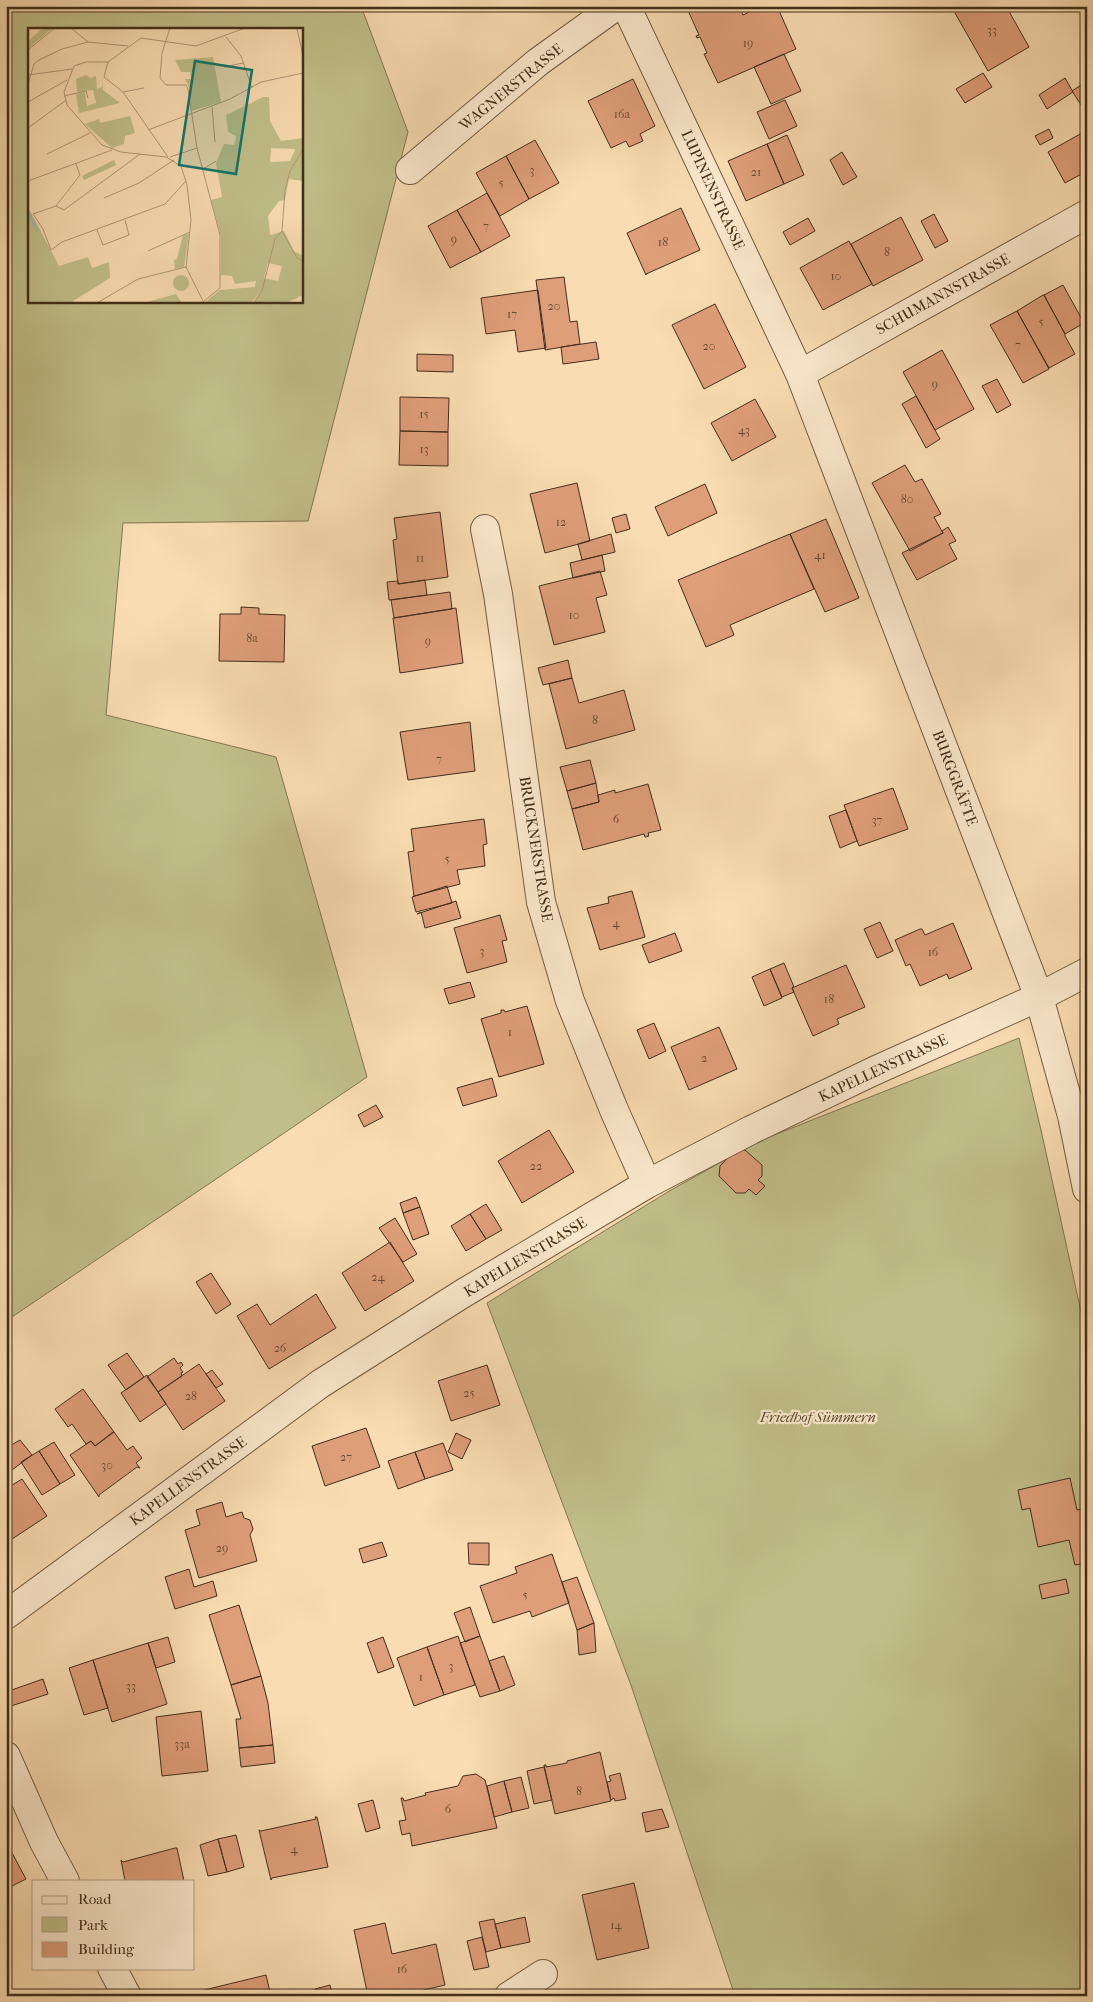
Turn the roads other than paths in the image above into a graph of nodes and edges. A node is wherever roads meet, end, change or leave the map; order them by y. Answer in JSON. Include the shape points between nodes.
{"nodes":[{"id":1,"x":616,"y":6,"type":"edge"},
{"id":2,"x":626,"y":6,"type":"edge"},
{"id":3,"x":410,"y":170,"type":"dead end"},
{"id":4,"x":1087,"y":214,"type":"edge"},
{"id":5,"x":800,"y":374,"type":"junction"},
{"id":6,"x":485,"y":529,"type":"dead end"},
{"id":7,"x":1087,"y":972,"type":"edge"},
{"id":8,"x":1040,"y":997,"type":"junction"},
{"id":9,"x":647,"y":1184,"type":"junction"},
{"id":10,"x":1087,"y":1189,"type":"edge"},
{"id":11,"x":6,"y":1615,"type":"edge"},
{"id":12,"x":6,"y":1756,"type":"edge"},
{"id":13,"x":64,"y":1880,"type":"edge"},
{"id":14,"x":113,"y":1970,"type":"edge"},
{"id":15,"x":543,"y":1974,"type":"dead end"},
{"id":16,"x":127,"y":1996,"type":"edge"},
{"id":17,"x":509,"y":1996,"type":"edge"}],
"edges":[{"from":1,"to":3,"type":"street","name":"WAGNERSTRASSE","via":[[538,62]]},
{"from":2,"to":5,"type":"street","name":"LUPINENSTRASSE"},
{"from":4,"to":5,"type":"street","name":"SCHUMANNSTRASSE"},
{"from":5,"to":8,"type":"street","name":"BURGGRÄFTE"},
{"from":6,"to":9,"type":"street","name":"BRUCKNERSTRASSE","via":[[498,594],[541,902],[570,1001]]},
{"from":7,"to":8,"type":"street","name":"KAPELLENSTRASSE"},
{"from":8,"to":9,"type":"street","name":"KAPELLENSTRASSE","via":[[866,1075]]},
{"from":8,"to":10,"type":"street","name":"BURGGRÄFTE","via":[[1072,1116]]},
{"from":9,"to":11,"type":"street","name":"KAPELLENSTRASSE","via":[[462,1294],[320,1384]]},
{"from":12,"to":13,"type":"street"},
{"from":14,"to":16,"type":"street"},
{"from":15,"to":17,"type":"street"}]}
